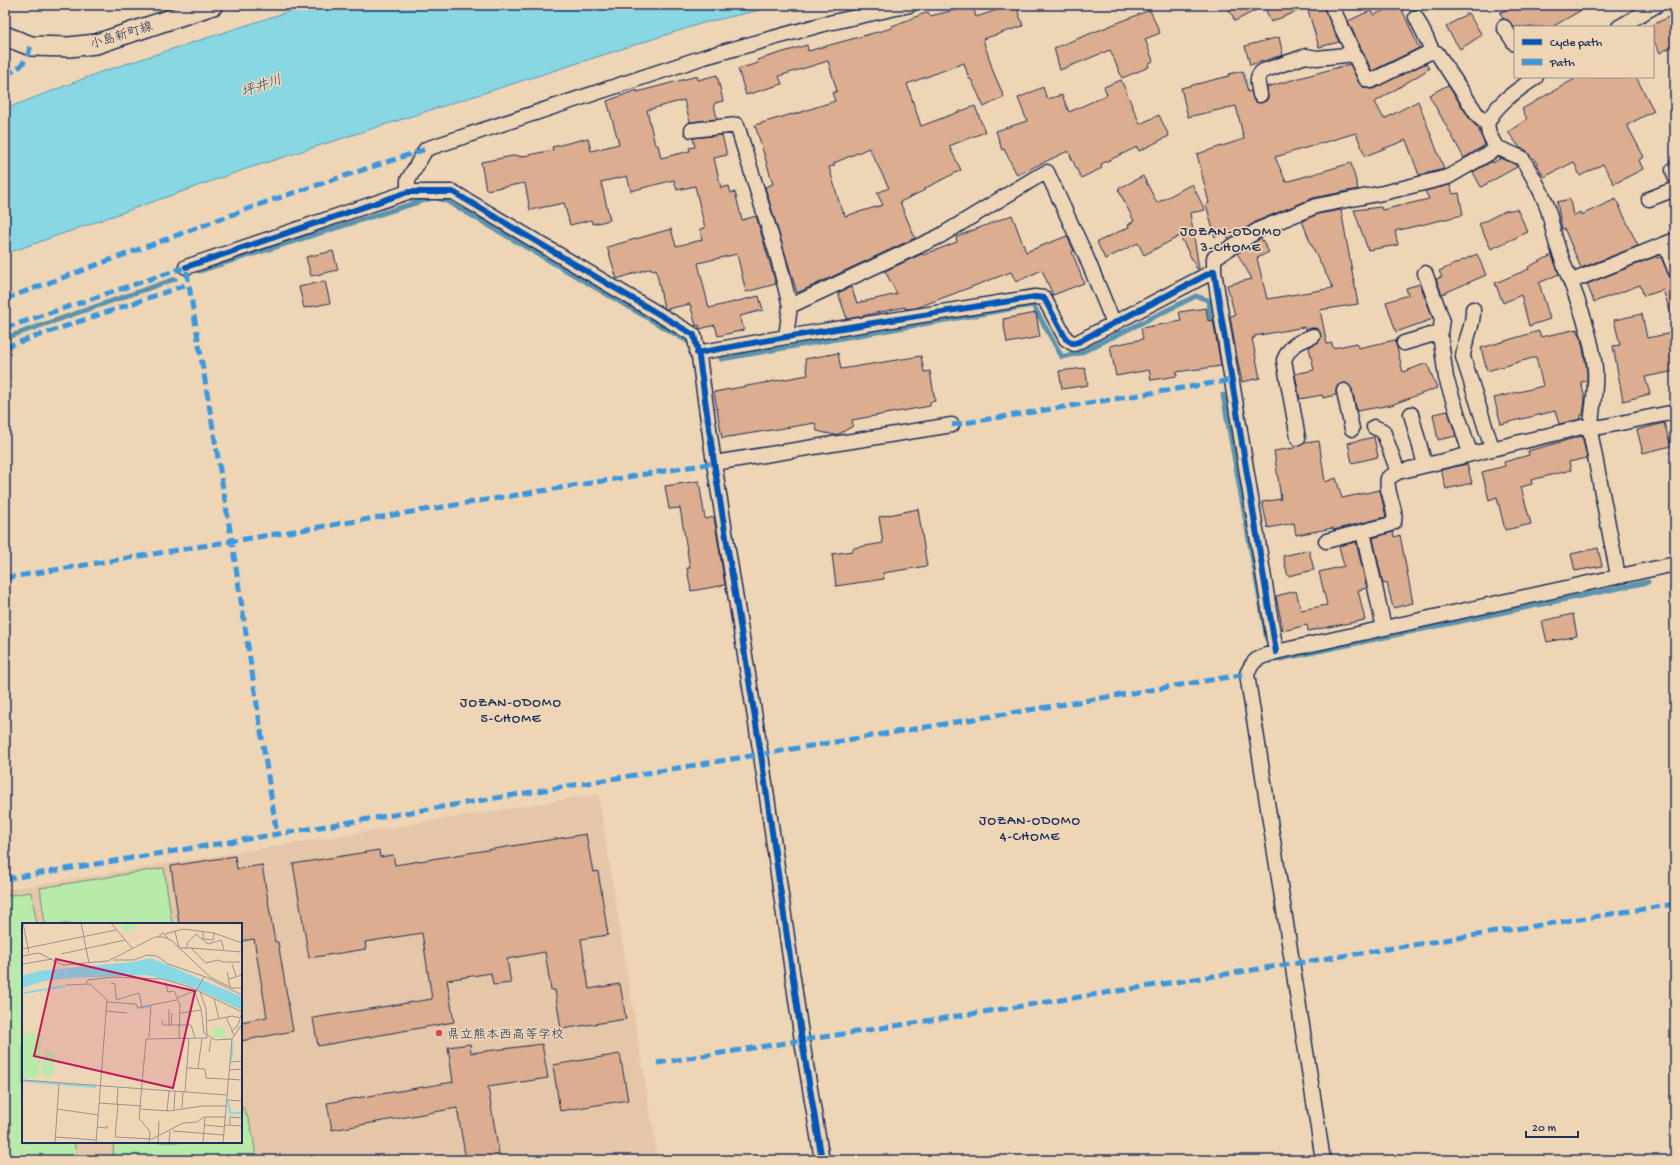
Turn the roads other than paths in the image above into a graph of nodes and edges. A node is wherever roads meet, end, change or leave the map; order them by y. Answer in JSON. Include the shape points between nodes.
{"nodes":[{"id":1,"x":213,"y":5,"type":"edge"},
{"id":2,"x":910,"y":5,"type":"edge"},
{"id":3,"x":1331,"y":5,"type":"edge"},
{"id":4,"x":1657,"y":5,"type":"edge"},
{"id":5,"x":1416,"y":17,"type":"dead end"},
{"id":6,"x":1620,"y":26,"type":"edge"},
{"id":7,"x":1504,"y":28,"type":"dead end"},
{"id":8,"x":5,"y":36,"type":"edge"},
{"id":9,"x":1514,"y":43,"type":"edge"},
{"id":10,"x":1353,"y":52,"type":"junction"},
{"id":11,"x":1433,"y":52,"type":"junction"},
{"id":12,"x":1535,"y":78,"type":"edge"},
{"id":13,"x":1260,"y":95,"type":"dead end"},
{"id":14,"x":1487,"y":124,"type":"junction"},
{"id":15,"x":692,"y":130,"type":"dead end"},
{"id":16,"x":1496,"y":147,"type":"junction"},
{"id":17,"x":1675,"y":190,"type":"edge"},
{"id":18,"x":408,"y":192,"type":"junction"},
{"id":19,"x":1649,"y":199,"type":"dead end"},
{"id":20,"x":1670,"y":242,"type":"edge"},
{"id":21,"x":186,"y":267,"type":"dead end"},
{"id":22,"x":1675,"y":270,"type":"edge"},
{"id":23,"x":1214,"y":271,"type":"junction"},
{"id":24,"x":1425,"y":273,"type":"dead end"},
{"id":25,"x":1572,"y":281,"type":"junction"},
{"id":26,"x":790,"y":306,"type":"junction"},
{"id":27,"x":1472,"y":309,"type":"dead end"},
{"id":28,"x":1114,"y":324,"type":"junction"},
{"id":29,"x":1440,"y":334,"type":"junction"},
{"id":30,"x":786,"y":336,"type":"junction"},
{"id":31,"x":1313,"y":336,"type":"dead end"},
{"id":32,"x":1404,"y":343,"type":"dead end"},
{"id":33,"x":697,"y":353,"type":"junction"},
{"id":34,"x":1344,"y":391,"type":"dead end"},
{"id":35,"x":1675,"y":412,"type":"edge"},
{"id":36,"x":1411,"y":414,"type":"dead end"},
{"id":37,"x":952,"y":425,"type":"dead end"},
{"id":38,"x":1590,"y":426,"type":"junction"},
{"id":39,"x":1374,"y":427,"type":"dead end"},
{"id":40,"x":1352,"y":429,"type":"dead end"},
{"id":41,"x":1298,"y":438,"type":"dead end"},
{"id":42,"x":1492,"y":448,"type":"junction"},
{"id":43,"x":1470,"y":453,"type":"junction"},
{"id":44,"x":714,"y":463,"type":"junction"},
{"id":45,"x":1425,"y":465,"type":"junction"},
{"id":46,"x":1398,"y":472,"type":"junction"},
{"id":47,"x":1363,"y":532,"type":"junction"},
{"id":48,"x":1326,"y":541,"type":"dead end"},
{"id":49,"x":1675,"y":564,"type":"edge"},
{"id":50,"x":1618,"y":576,"type":"junction"},
{"id":51,"x":1384,"y":628,"type":"junction"},
{"id":52,"x":1276,"y":652,"type":"junction"},
{"id":53,"x":822,"y":1160,"type":"edge"},
{"id":54,"x":1323,"y":1160,"type":"edge"}],
"edges":[{"from":1,"to":8,"type":"main road","name":"小島新町線","via":[[96,44],[69,47],[30,46]]},
{"from":2,"to":18,"type":"street","via":[[824,24],[704,57],[426,149],[408,180]]},
{"from":3,"to":10,"type":"street"},
{"from":4,"to":6,"type":"street"},
{"from":5,"to":11,"type":"street"},
{"from":7,"to":9,"type":"street"},
{"from":10,"to":11,"type":"street","via":[[1366,79],[1370,81]]},
{"from":10,"to":13,"type":"street","via":[[1317,58],[1306,56],[1263,70],[1257,78]]},
{"from":11,"to":14,"type":"street","via":[[1437,53],[1478,116]]},
{"from":12,"to":14,"type":"street","via":[[1501,103]]},
{"from":14,"to":16,"type":"street"},
{"from":15,"to":26,"type":"street","via":[[737,125]]},
{"from":16,"to":23,"type":"street","via":[[1448,177],[1316,206],[1260,229],[1214,258]]},
{"from":16,"to":25,"type":"street","via":[[1522,158],[1545,201],[1557,245]]},
{"from":17,"to":19,"type":"street"},
{"from":18,"to":21,"type":"street"},
{"from":18,"to":33,"type":"street","via":[[453,192],[694,335]]},
{"from":20,"to":22,"type":"street"},
{"from":20,"to":25,"type":"street"},
{"from":23,"to":28,"type":"street"},
{"from":23,"to":52,"type":"street"},
{"from":24,"to":29,"type":"street","via":[[1442,319]]},
{"from":25,"to":38,"type":"street","via":[[1592,347],[1595,369]]},
{"from":26,"to":28,"type":"street","via":[[940,236],[1047,172]]},
{"from":26,"to":30,"type":"street"},
{"from":27,"to":42,"type":"street","via":[[1474,320],[1463,357]]},
{"from":28,"to":30,"type":"street","via":[[1074,344],[1066,339],[1044,298],[1035,296]]},
{"from":29,"to":32,"type":"street"},
{"from":29,"to":43,"type":"street","via":[[1446,378]]},
{"from":30,"to":33,"type":"street"},
{"from":31,"to":41,"type":"street","via":[[1288,350],[1284,360]]},
{"from":33,"to":44,"type":"street"},
{"from":34,"to":40,"type":"street"},
{"from":35,"to":38,"type":"street","via":[[1601,427]]},
{"from":36,"to":45,"type":"street"},
{"from":37,"to":44,"type":"street"},
{"from":38,"to":42,"type":"street"},
{"from":38,"to":50,"type":"street"},
{"from":39,"to":46,"type":"street","via":[[1383,431]]},
{"from":42,"to":43,"type":"street"},
{"from":43,"to":45,"type":"street"},
{"from":44,"to":53,"type":"street"},
{"from":45,"to":46,"type":"street"},
{"from":46,"to":47,"type":"street","via":[[1388,478],[1386,484],[1395,516],[1394,522]]},
{"from":47,"to":48,"type":"street"},
{"from":47,"to":51,"type":"street"},
{"from":49,"to":50,"type":"street"},
{"from":50,"to":51,"type":"street"},
{"from":51,"to":52,"type":"street"},
{"from":52,"to":54,"type":"street","via":[[1259,657],[1252,663],[1247,674]]}]}
